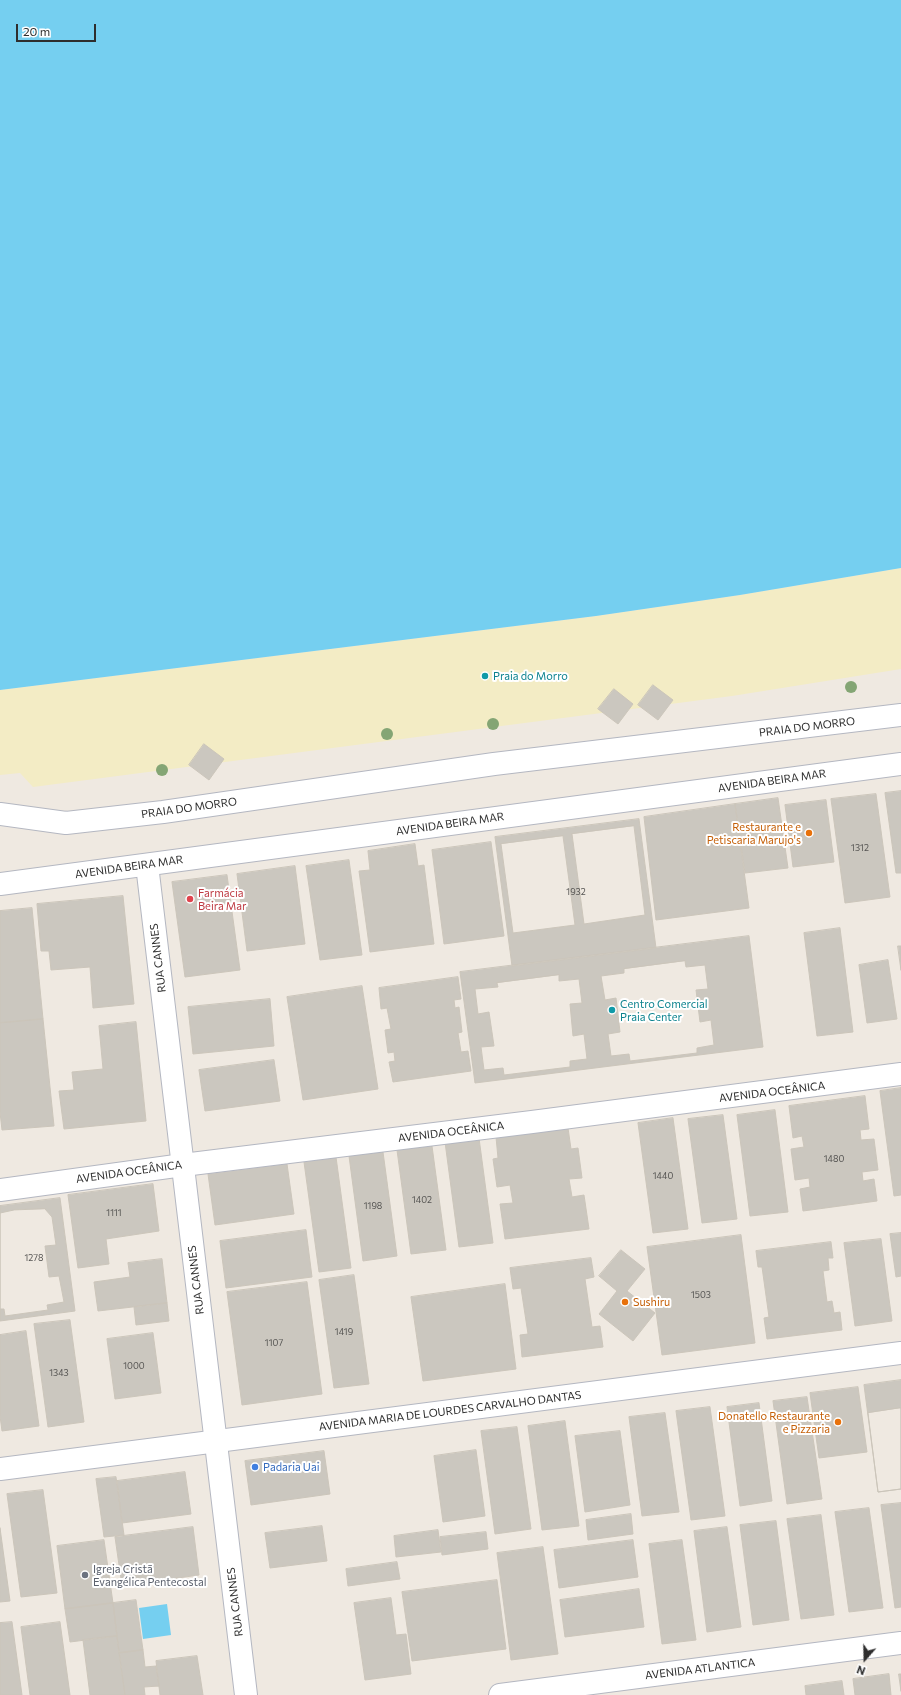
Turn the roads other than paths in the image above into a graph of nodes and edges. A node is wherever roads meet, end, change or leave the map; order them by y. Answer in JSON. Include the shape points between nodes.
{"nodes":[{"id":1,"x":901,"y":715,"type":"edge"},
{"id":2,"x":901,"y":764,"type":"edge"},
{"id":3,"x":0,"y":814,"type":"edge"},
{"id":4,"x":147,"y":865,"type":"junction"},
{"id":5,"x":0,"y":884,"type":"edge"},
{"id":6,"x":901,"y":1074,"type":"edge"},
{"id":7,"x":183,"y":1165,"type":"junction"},
{"id":8,"x":0,"y":1190,"type":"edge"},
{"id":9,"x":901,"y":1354,"type":"edge"},
{"id":10,"x":215,"y":1441,"type":"junction"},
{"id":11,"x":0,"y":1469,"type":"edge"},
{"id":12,"x":901,"y":1643,"type":"edge"},
{"id":13,"x":246,"y":1695,"type":"edge"},
{"id":14,"x":500,"y":1695,"type":"edge"}],
"edges":[{"from":1,"to":3,"type":"street","name":"PRAIA DO MORRO","via":[[494,764],[164,812],[66,823]]},
{"from":2,"to":4,"type":"street","name":"AVENIDA BEIRA MAR"},
{"from":4,"to":5,"type":"street","name":"AVENIDA BEIRA MAR"},
{"from":4,"to":7,"type":"street","name":"RUA CANNES"},
{"from":6,"to":7,"type":"street","name":"AVENIDA OCEÂNICA"},
{"from":7,"to":8,"type":"street","name":"AVENIDA OCEÂNICA"},
{"from":7,"to":10,"type":"street","name":"RUA CANNES"},
{"from":9,"to":10,"type":"street","name":"AVENIDA MARIA DE LOURDES CARVALHO DANTAS"},
{"from":10,"to":11,"type":"street","name":"AVENIDA MARIA DE LOURDES CARVALHO DANTAS"},
{"from":10,"to":13,"type":"street","name":"RUA CANNES"},
{"from":12,"to":14,"type":"street","name":"AVENIDA ATLANTICA"}]}
